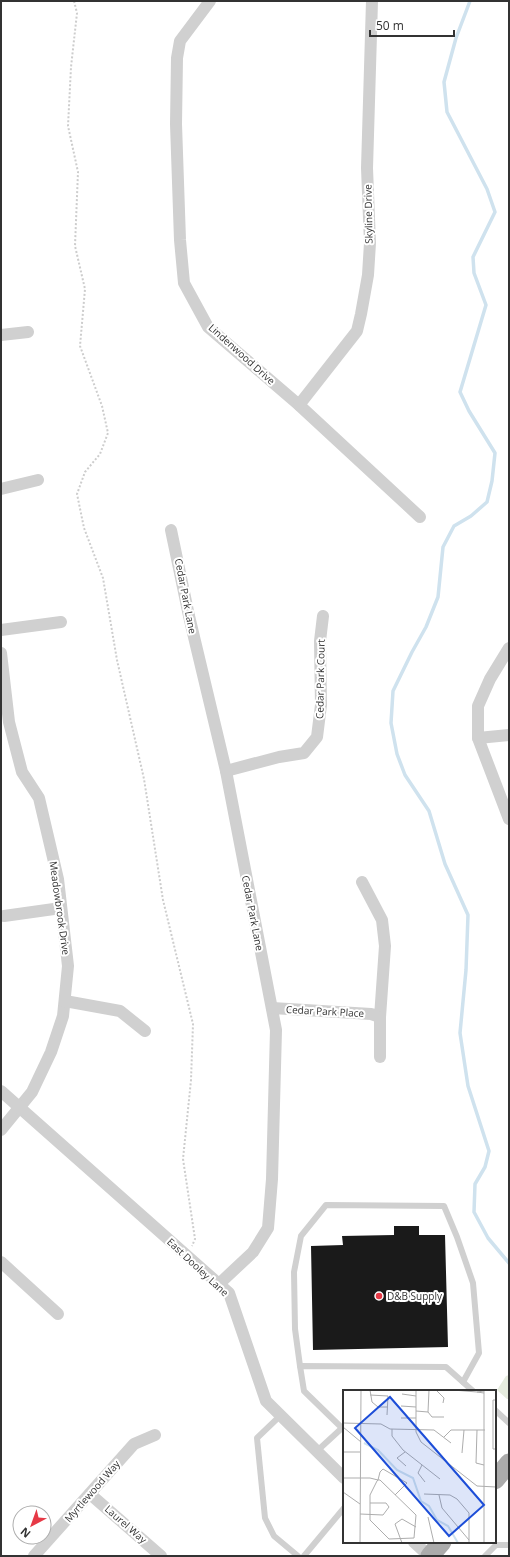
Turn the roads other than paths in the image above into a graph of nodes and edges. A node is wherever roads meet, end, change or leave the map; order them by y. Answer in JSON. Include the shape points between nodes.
{"nodes":[{"id":1,"x":210,"y":1,"type":"edge"},
{"id":2,"x":372,"y":1,"type":"edge"},
{"id":3,"x":28,"y":332,"type":"dead end"},
{"id":4,"x":1,"y":335,"type":"edge"},
{"id":5,"x":299,"y":405,"type":"junction"},
{"id":6,"x":38,"y":480,"type":"dead end"},
{"id":7,"x":1,"y":489,"type":"edge"},
{"id":8,"x":420,"y":517,"type":"dead end"},
{"id":9,"x":171,"y":530,"type":"dead end"},
{"id":10,"x":323,"y":616,"type":"dead end"},
{"id":11,"x":61,"y":622,"type":"dead end"},
{"id":12,"x":1,"y":630,"type":"edge"},
{"id":13,"x":509,"y":648,"type":"edge"},
{"id":14,"x":1,"y":653,"type":"edge"},
{"id":15,"x":509,"y":735,"type":"edge"},
{"id":16,"x":478,"y":738,"type":"junction"},
{"id":17,"x":226,"y":771,"type":"junction"},
{"id":18,"x":509,"y":819,"type":"edge"},
{"id":19,"x":362,"y":882,"type":"dead end"},
{"id":20,"x":61,"y":908,"type":"junction"},
{"id":21,"x":4,"y":916,"type":"dead end"},
{"id":22,"x":65,"y":1001,"type":"junction"},
{"id":23,"x":272,"y":1008,"type":"junction"},
{"id":24,"x":380,"y":1017,"type":"junction"},
{"id":25,"x":145,"y":1031,"type":"dead end"},
{"id":26,"x":380,"y":1057,"type":"dead end"},
{"id":27,"x":1,"y":1091,"type":"edge"},
{"id":28,"x":21,"y":1108,"type":"junction"},
{"id":29,"x":1,"y":1130,"type":"edge"},
{"id":30,"x":1,"y":1262,"type":"edge"},
{"id":31,"x":219,"y":1284,"type":"junction"},
{"id":32,"x":58,"y":1314,"type":"dead end"},
{"id":33,"x":300,"y":1366,"type":"junction"},
{"id":34,"x":463,"y":1382,"type":"junction"},
{"id":35,"x":472,"y":1390,"type":"edge"},
{"id":36,"x":496,"y":1411,"type":"edge"},
{"id":37,"x":281,"y":1415,"type":"junction"},
{"id":38,"x":509,"y":1423,"type":"edge"},
{"id":39,"x":155,"y":1435,"type":"dead end"},
{"id":40,"x":317,"y":1451,"type":"junction"},
{"id":41,"x":509,"y":1463,"type":"edge"},
{"id":42,"x":343,"y":1477,"type":"edge"},
{"id":43,"x":496,"y":1479,"type":"edge"},
{"id":44,"x":90,"y":1494,"type":"junction"},
{"id":45,"x":343,"y":1509,"type":"edge"},
{"id":46,"x":415,"y":1543,"type":"edge"},
{"id":47,"x":441,"y":1543,"type":"edge"},
{"id":48,"x":509,"y":1545,"type":"edge"},
{"id":49,"x":34,"y":1556,"type":"edge"},
{"id":50,"x":161,"y":1556,"type":"edge"},
{"id":51,"x":298,"y":1556,"type":"edge"},
{"id":52,"x":304,"y":1556,"type":"edge"},
{"id":53,"x":430,"y":1556,"type":"edge"},
{"id":54,"x":485,"y":1556,"type":"edge"}],
"edges":[{"from":1,"to":5,"type":"street","name":"Lindenwood Drive","via":[[180,41],[177,58],[176,124],[184,283],[208,327]]},
{"from":2,"to":5,"type":"street","name":"Skyline Drive","via":[[367,168],[370,243],[368,275],[361,314],[357,331]]},
{"from":3,"to":4,"type":"street"},
{"from":5,"to":8,"type":"street","name":"Lindenwood Drive"},
{"from":6,"to":7,"type":"street"},
{"from":9,"to":17,"type":"street","name":"Cedar Park Lane"},
{"from":10,"to":17,"type":"street","name":"Cedar Park Court","via":[[320,641],[321,705],[317,737],[304,753]]},
{"from":11,"to":12,"type":"street"},
{"from":13,"to":16,"type":"street","via":[[490,679],[478,706]]},
{"from":14,"to":20,"type":"street","name":"Meadowbrook Drive","via":[[9,722],[22,772],[39,798],[58,879]]},
{"from":15,"to":16,"type":"street"},
{"from":16,"to":18,"type":"street"},
{"from":17,"to":23,"type":"street","name":"Cedar Park Lane"},
{"from":19,"to":24,"type":"street","via":[[382,920],[385,946]]},
{"from":20,"to":21,"type":"street"},
{"from":20,"to":22,"type":"street","name":"Meadowbrook Drive","via":[[68,966]]},
{"from":22,"to":25,"type":"street","via":[[120,1012]]},
{"from":22,"to":28,"type":"street","name":"Meadowbrook Drive","via":[[63,1016],[51,1052],[32,1092]]},
{"from":23,"to":24,"type":"street","name":"Cedar Park Place","via":[[371,1014]]},
{"from":23,"to":31,"type":"street","name":"Cedar Park Lane","via":[[276,1030],[272,1179],[268,1228],[253,1252]]},
{"from":24,"to":26,"type":"street"},
{"from":27,"to":28,"type":"street","name":"East Dooley Lane"},
{"from":28,"to":29,"type":"street","name":"Meadowbrook Drive"},
{"from":28,"to":31,"type":"street","name":"East Dooley Lane"},
{"from":30,"to":32,"type":"street"},
{"from":31,"to":37,"type":"street","name":"East Dooley Lane","via":[[229,1293],[266,1401]]},
{"from":33,"to":34,"type":"lane","via":[[446,1367]]},
{"from":33,"to":34,"type":"lane","via":[[295,1329],[294,1272],[301,1236],[326,1205],[444,1206],[458,1237],[473,1284],[479,1353]]},
{"from":33,"to":40,"type":"lane","via":[[304,1391],[342,1428]]},
{"from":34,"to":35,"type":"lane"},
{"from":36,"to":38,"type":"lane"},
{"from":37,"to":40,"type":"street","name":"East Dooley Lane"},
{"from":37,"to":51,"type":"lane","via":[[257,1438],[265,1518],[274,1536]]},
{"from":39,"to":44,"type":"street","name":"Myrtlewood Way","via":[[134,1444]]},
{"from":40,"to":42,"type":"street","name":"East Dooley Lane"},
{"from":41,"to":43,"type":"main road"},
{"from":44,"to":49,"type":"street","name":"Myrtlewood Way"},
{"from":44,"to":50,"type":"street","name":"Laurel Way"},
{"from":45,"to":52,"type":"lane"},
{"from":46,"to":53,"type":"street"},
{"from":47,"to":53,"type":"main road"},
{"from":48,"to":54,"type":"lane","via":[[496,1545]]}]}
